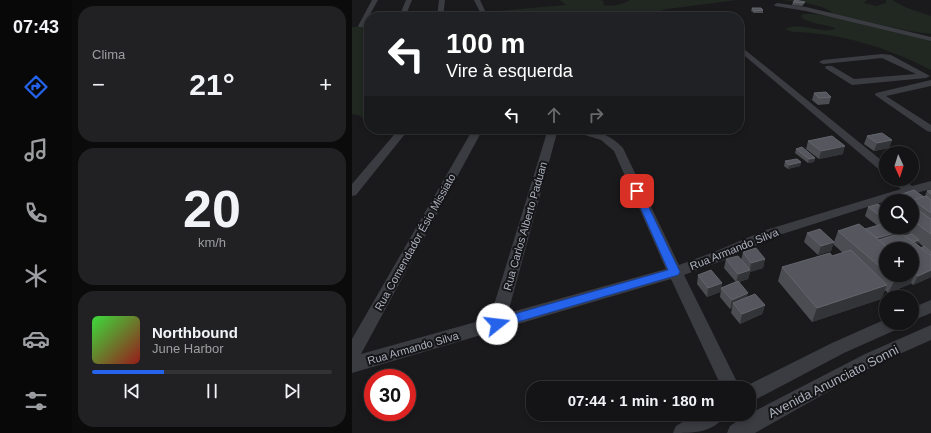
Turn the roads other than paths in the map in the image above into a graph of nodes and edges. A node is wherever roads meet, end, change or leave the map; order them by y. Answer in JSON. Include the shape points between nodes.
{"nodes":[{"id":1,"x":375,"y":0,"type":"edge"},
{"id":2,"x":409,"y":0,"type":"edge"},
{"id":3,"x":442,"y":0,"type":"edge"},
{"id":4,"x":477,"y":0,"type":"edge"},
{"id":5,"x":777,"y":5,"type":"dead end"},
{"id":6,"x":369,"y":12,"type":"edge"},
{"id":7,"x":404,"y":12,"type":"edge"},
{"id":8,"x":441,"y":12,"type":"edge"},
{"id":9,"x":483,"y":12,"type":"edge"},
{"id":10,"x":364,"y":20,"type":"edge"},
{"id":11,"x":352,"y":26,"type":"edge"},
{"id":12,"x":361,"y":26,"type":"junction"},
{"id":13,"x":364,"y":26,"type":"edge"},
{"id":14,"x":931,"y":39,"type":"edge"},
{"id":15,"x":744,"y":51,"type":"edge"},
{"id":16,"x":823,"y":62,"type":"dead end"},
{"id":17,"x":829,"y":68,"type":"dead end"},
{"id":18,"x":929,"y":78,"type":"edge"},
{"id":19,"x":931,"y":129,"type":"edge"},
{"id":20,"x":400,"y":134,"type":"edge"},
{"id":21,"x":475,"y":134,"type":"edge"},
{"id":22,"x":552,"y":134,"type":"edge"},
{"id":23,"x":594,"y":134,"type":"edge"},
{"id":24,"x":879,"y":164,"type":"edge"},
{"id":25,"x":931,"y":185,"type":"edge"},
{"id":26,"x":905,"y":186,"type":"edge"},
{"id":27,"x":910,"y":190,"type":"junction"},
{"id":28,"x":352,"y":192,"type":"edge"},
{"id":29,"x":675,"y":272,"type":"junction"},
{"id":30,"x":931,"y":306,"type":"edge"},
{"id":31,"x":919,"y":312,"type":"edge"},
{"id":32,"x":497,"y":324,"type":"junction"},
{"id":33,"x":879,"y":330,"type":"edge"},
{"id":34,"x":931,"y":332,"type":"edge"},
{"id":35,"x":352,"y":355,"type":"edge"},
{"id":36,"x":352,"y":365,"type":"edge"},
{"id":37,"x":728,"y":381,"type":"edge"},
{"id":38,"x":756,"y":390,"type":"edge"},
{"id":39,"x":703,"y":421,"type":"edge"},
{"id":40,"x":745,"y":423,"type":"edge"},
{"id":41,"x":683,"y":433,"type":"edge"}],
"edges":[{"from":1,"to":6,"type":"street"},
{"from":2,"to":7,"type":"street"},
{"from":3,"to":8,"type":"street"},
{"from":4,"to":9,"type":"street"},
{"from":5,"to":14,"type":"street","via":[[808,8]]},
{"from":10,"to":12,"type":"street"},
{"from":11,"to":12,"type":"street"},
{"from":12,"to":13,"type":"street"},
{"from":15,"to":24,"type":"street"},
{"from":16,"to":18,"type":"street","via":[[882,56]]},
{"from":17,"to":18,"type":"street","via":[[852,82]]},
{"from":18,"to":19,"type":"street","via":[[879,95]]},
{"from":20,"to":28,"type":"street"},
{"from":21,"to":35,"type":"street","name":"Rua Comendador Ésio Missiato"},
{"from":22,"to":32,"type":"street","name":"Rua Carlos Alberto Paduan"},
{"from":23,"to":29,"type":"street","via":[[612,141],[618,150]]},
{"from":25,"to":27,"type":"street","name":"Rua Armando Silva"},
{"from":26,"to":27,"type":"street"},
{"from":27,"to":29,"type":"street","name":"Rua Armando Silva","via":[[771,233]]},
{"from":29,"to":32,"type":"street","name":"Rua Armando Silva"},
{"from":29,"to":37,"type":"street"},
{"from":30,"to":31,"type":"street"},
{"from":32,"to":36,"type":"street","name":"Rua Armando Silva"},
{"from":33,"to":38,"type":"street"},
{"from":34,"to":40,"type":"street","name":"Avenida Anunciato Sonni","via":[[871,359]]},
{"from":39,"to":41,"type":"street"}]}
